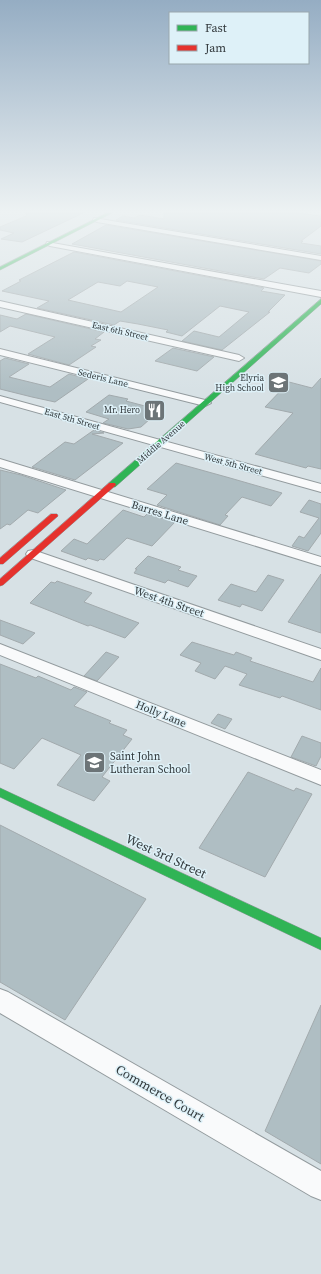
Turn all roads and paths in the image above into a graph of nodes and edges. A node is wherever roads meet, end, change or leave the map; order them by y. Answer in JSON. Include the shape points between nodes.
{"nodes":[{"id":1,"x":209,"y":272,"type":"edge"},
{"id":2,"x":319,"y":292,"type":"edge"},
{"id":3,"x":305,"y":301,"type":"dead end"},
{"id":4,"x":321,"y":301,"type":"edge"},
{"id":5,"x":0,"y":304,"type":"edge"},
{"id":6,"x":0,"y":352,"type":"edge"},
{"id":7,"x":239,"y":358,"type":"dead end"},
{"id":8,"x":201,"y":391,"type":"dead end"},
{"id":9,"x":0,"y":399,"type":"edge"},
{"id":10,"x":191,"y":399,"type":"junction"},
{"id":11,"x":205,"y":403,"type":"junction"},
{"id":12,"x":180,"y":409,"type":"dead end"},
{"id":13,"x":149,"y":440,"type":"junction"},
{"id":14,"x":0,"y":463,"type":"edge"},
{"id":15,"x":88,"y":487,"type":"junction"},
{"id":16,"x":321,"y":488,"type":"edge"},
{"id":17,"x":101,"y":494,"type":"junction"},
{"id":18,"x":74,"y":499,"type":"dead end"},
{"id":19,"x":63,"y":508,"type":"dead end"},
{"id":20,"x":4,"y":544,"type":"dead end"},
{"id":21,"x":16,"y":548,"type":"junction"},
{"id":22,"x":33,"y":554,"type":"junction"},
{"id":23,"x":0,"y":562,"type":"edge"},
{"id":24,"x":321,"y":562,"type":"edge"},
{"id":25,"x":0,"y":583,"type":"edge"},
{"id":26,"x":0,"y":649,"type":"edge"},
{"id":27,"x":321,"y":655,"type":"edge"},
{"id":28,"x":321,"y":778,"type":"edge"},
{"id":29,"x":0,"y":792,"type":"edge"},
{"id":30,"x":321,"y":944,"type":"edge"},
{"id":31,"x":0,"y":1000,"type":"edge"},
{"id":32,"x":321,"y":1186,"type":"edge"}],
"edges":[{"from":1,"to":2,"type":"street"},
{"from":2,"to":3,"type":"main road"},
{"from":4,"to":11,"type":"main road","name":"Middle Avenue"},
{"from":5,"to":7,"type":"street","name":"East 6th Street"},
{"from":6,"to":10,"type":"street","name":"Sederis Lane"},
{"from":8,"to":10,"type":"main road","name":"Middle Avenue"},
{"from":9,"to":13,"type":"street","name":"East 5th Street"},
{"from":10,"to":11,"type":"street","name":"Sederis Lane"},
{"from":10,"to":12,"type":"main road","name":"Middle Avenue"},
{"from":11,"to":13,"type":"main road","name":"Middle Avenue"},
{"from":13,"to":16,"type":"street","name":"West 5th Street"},
{"from":13,"to":17,"type":"main road","name":"Middle Avenue"},
{"from":14,"to":15,"type":"street","name":"Barres Lane"},
{"from":15,"to":17,"type":"street","name":"Barres Lane"},
{"from":15,"to":18,"type":"main road"},
{"from":17,"to":22,"type":"main road","name":"Middle Avenue"},
{"from":17,"to":24,"type":"street","name":"Barres Lane"},
{"from":19,"to":21,"type":"main road"},
{"from":20,"to":21,"type":"main road","name":"West 4th Street"},
{"from":21,"to":22,"type":"main road","name":"West 4th Street"},
{"from":21,"to":23,"type":"main road"},
{"from":22,"to":25,"type":"main road","name":"Middle Avenue"},
{"from":22,"to":27,"type":"street","name":"West 4th Street"},
{"from":26,"to":28,"type":"street","name":"Holly Lane"},
{"from":29,"to":30,"type":"main road","name":"West 3rd Street"},
{"from":31,"to":32,"type":"street","name":"Commerce Court"}]}
